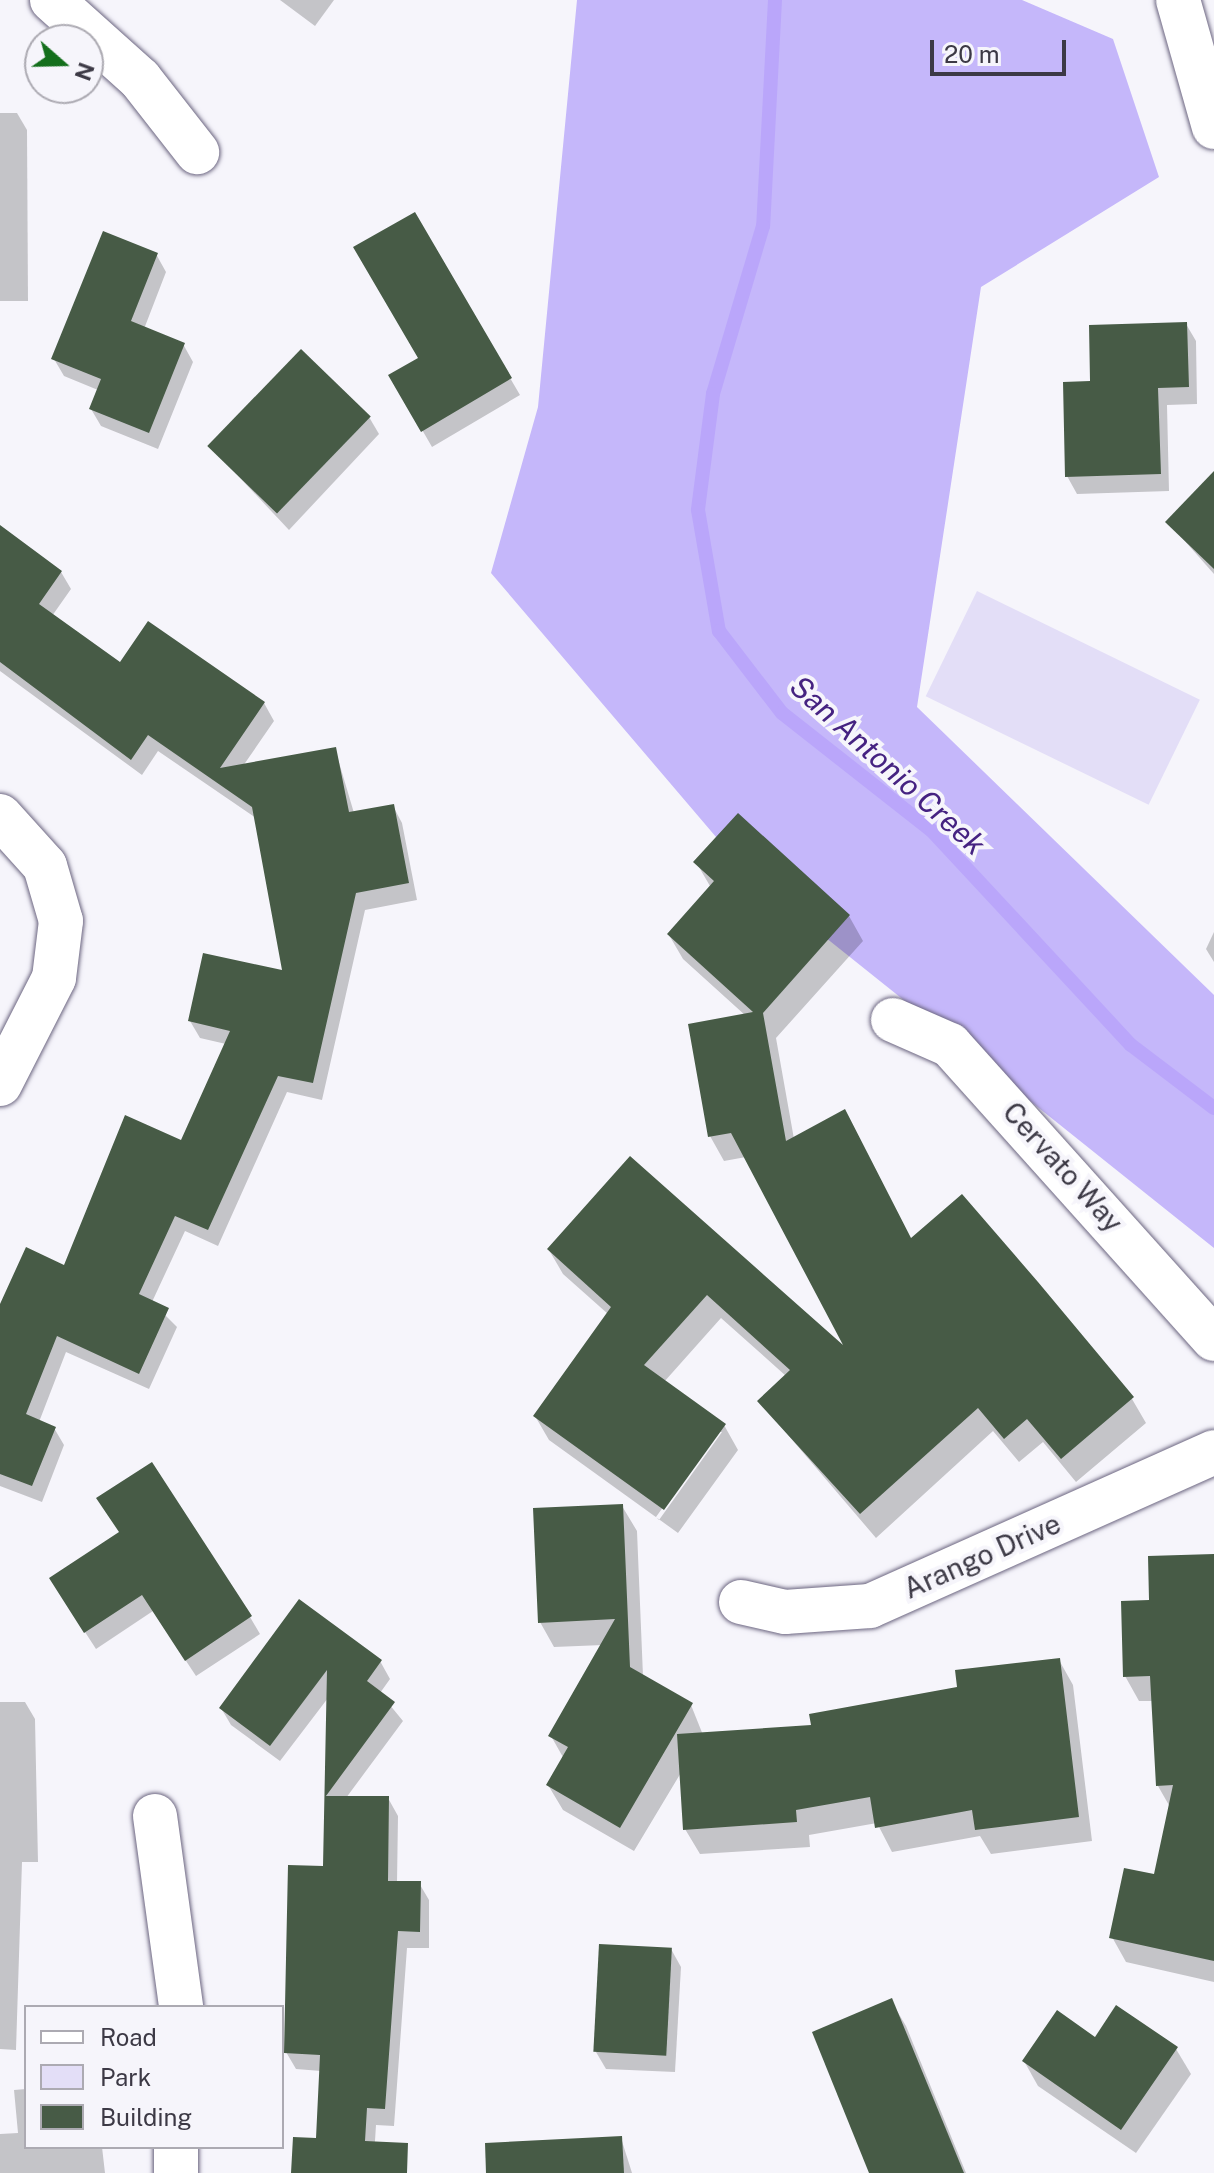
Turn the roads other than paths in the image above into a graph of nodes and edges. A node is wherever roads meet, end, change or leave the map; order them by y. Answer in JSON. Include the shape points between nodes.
{"nodes":[{"id":1,"x":52,"y":0,"type":"edge"},
{"id":2,"x":1178,"y":0,"type":"edge"},
{"id":3,"x":1214,"y":127,"type":"edge"},
{"id":4,"x":197,"y":152,"type":"dead end"},
{"id":5,"x":0,"y":816,"type":"edge"},
{"id":6,"x":893,"y":1020,"type":"dead end"},
{"id":7,"x":0,"y":1084,"type":"edge"},
{"id":8,"x":1214,"y":1339,"type":"edge"},
{"id":9,"x":1214,"y":1452,"type":"edge"},
{"id":10,"x":741,"y":1602,"type":"dead end"},
{"id":11,"x":155,"y":1816,"type":"dead end"},
{"id":12,"x":181,"y":2005,"type":"edge"},
{"id":13,"x":176,"y":2149,"type":"edge"},
{"id":14,"x":176,"y":2173,"type":"edge"}],
"edges":[{"from":1,"to":4,"type":"street","via":[[140,79]]},
{"from":2,"to":3,"type":"street"},
{"from":5,"to":7,"type":"street","via":[[45,866],[61,921],[54,978]]},
{"from":6,"to":8,"type":"street","name":"Cervato Way","via":[[950,1045]]},
{"from":9,"to":10,"type":"street","name":"Arango Drive","via":[[870,1606],[785,1612]]},
{"from":11,"to":12,"type":"street"},
{"from":13,"to":14,"type":"street"}]}
